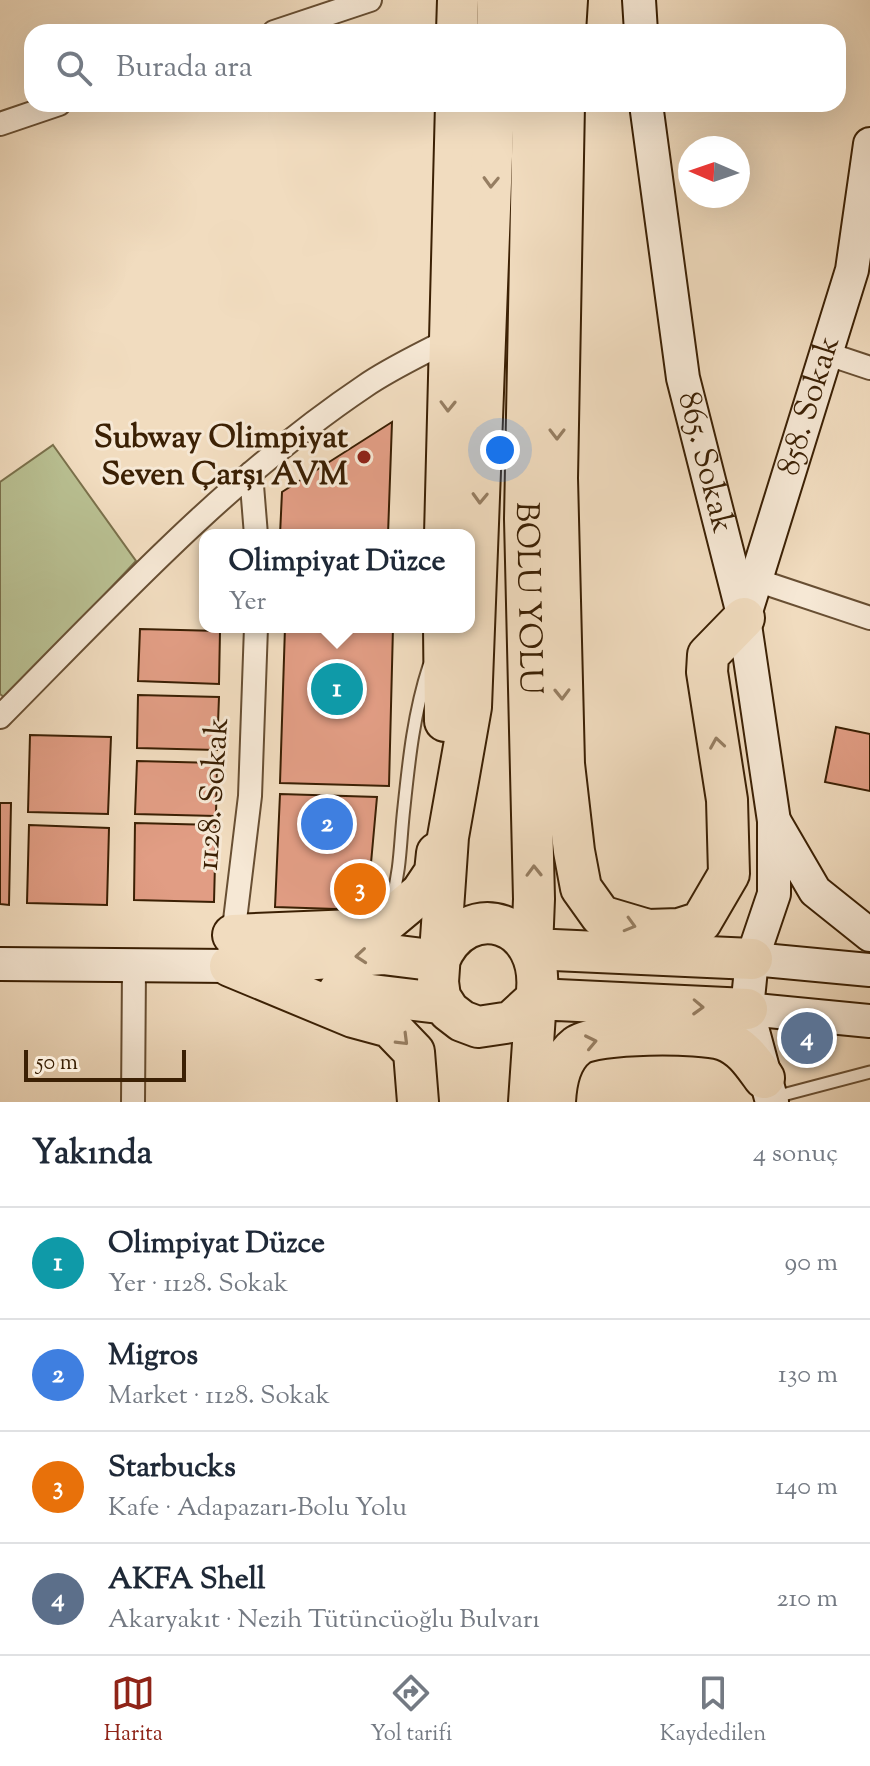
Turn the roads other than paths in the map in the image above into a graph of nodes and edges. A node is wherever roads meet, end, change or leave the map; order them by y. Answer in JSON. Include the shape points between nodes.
{"nodes":[{"id":1,"x":370,"y":0,"type":"edge"},
{"id":2,"x":458,"y":0,"type":"edge"},
{"id":3,"x":498,"y":0,"type":"edge"},
{"id":4,"x":536,"y":0,"type":"edge"},
{"id":5,"x":639,"y":0,"type":"edge"},
{"id":6,"x":558,"y":23,"type":"edge"},
{"id":7,"x":298,"y":24,"type":"edge"},
{"id":8,"x":457,"y":24,"type":"edge"},
{"id":9,"x":497,"y":24,"type":"edge"},
{"id":10,"x":640,"y":24,"type":"edge"},
{"id":11,"x":35,"y":112,"type":"edge"},
{"id":12,"x":494,"y":112,"type":"edge"},
{"id":13,"x":533,"y":112,"type":"edge"},
{"id":14,"x":563,"y":112,"type":"edge"},
{"id":15,"x":564,"y":112,"type":"edge"},
{"id":16,"x":647,"y":112,"type":"edge"},
{"id":17,"x":455,"y":116,"type":"edge"},
{"id":18,"x":0,"y":124,"type":"edge"},
{"id":19,"x":870,"y":144,"type":"edge"},
{"id":20,"x":864,"y":238,"type":"edge"},
{"id":21,"x":450,"y":339,"type":"junction"},
{"id":22,"x":825,"y":353,"type":"junction"},
{"id":23,"x":870,"y":368,"type":"edge"},
{"id":24,"x":483,"y":417,"type":"junction"},
{"id":25,"x":526,"y":433,"type":"junction"},
{"id":26,"x":251,"y":473,"type":"junction"},
{"id":27,"x":256,"y":529,"type":"edge"},
{"id":28,"x":445,"y":529,"type":"edge"},
{"id":29,"x":756,"y":580,"type":"junction"},
{"id":30,"x":475,"y":610,"type":"edge"},
{"id":31,"x":744,"y":618,"type":"junction"},
{"id":32,"x":870,"y":618,"type":"edge"},
{"id":33,"x":256,"y":633,"type":"edge"},
{"id":34,"x":443,"y":633,"type":"edge"},
{"id":35,"x":474,"y":633,"type":"edge"},
{"id":36,"x":0,"y":717,"type":"edge"},
{"id":37,"x":774,"y":821,"type":"junction"},
{"id":38,"x":870,"y":935,"type":"edge"},
{"id":39,"x":532,"y":949,"type":"junction"},
{"id":40,"x":232,"y":950,"type":"junction"},
{"id":41,"x":752,"y":959,"type":"junction"},
{"id":42,"x":0,"y":964,"type":"edge"},
{"id":43,"x":134,"y":968,"type":"junction"},
{"id":44,"x":870,"y":970,"type":"edge"},
{"id":45,"x":439,"y":982,"type":"junction"},
{"id":46,"x":536,"y":999,"type":"junction"},
{"id":47,"x":747,"y":1009,"type":"junction"},
{"id":48,"x":870,"y":1021,"type":"edge"},
{"id":49,"x":870,"y":1072,"type":"edge"},
{"id":50,"x":769,"y":1093,"type":"edge"},
{"id":51,"x":133,"y":1102,"type":"edge"},
{"id":52,"x":418,"y":1102,"type":"edge"},
{"id":53,"x":442,"y":1102,"type":"edge"},
{"id":54,"x":529,"y":1102,"type":"edge"},
{"id":55,"x":555,"y":1102,"type":"edge"}],
"edges":[{"from":1,"to":7,"type":"street"},
{"from":2,"to":8,"type":"highway"},
{"from":3,"to":9,"type":"highway"},
{"from":4,"to":6,"type":"highway"},
{"from":5,"to":10,"type":"main road"},
{"from":11,"to":18,"type":"street"},
{"from":12,"to":24,"type":"highway","one_way":true},
{"from":13,"to":25,"type":"highway","name":"BOLU YOLU"},
{"from":14,"to":25,"type":"highway"},
{"from":15,"to":31,"type":"highway","one_way":true,"via":[[557,331],[564,764],[581,888],[601,916],[648,930],[701,922],[729,874],[727,800],[707,672],[708,655]]},
{"from":16,"to":31,"type":"main road","name":"865. Sokak","via":[[683,378]]},
{"from":17,"to":21,"type":"highway"},
{"from":17,"to":24,"type":"highway"},
{"from":19,"to":20,"type":"main road","name":"858. Sokak"},
{"from":20,"to":22,"type":"main road","name":"858. Sokak"},
{"from":21,"to":26,"type":"street","via":[[366,385]]},
{"from":21,"to":28,"type":"highway","one_way":true},
{"from":22,"to":23,"type":"street"},
{"from":22,"to":29,"type":"main road","name":"858. Sokak"},
{"from":24,"to":30,"type":"highway","one_way":true},
{"from":39,"to":25,"type":"highway","name":"BOLU YOLU","one_way":true},
{"from":26,"to":27,"type":"street"},
{"from":26,"to":36,"type":"street","via":[[145,570]]},
{"from":29,"to":31,"type":"main road","name":"858. Sokak"},
{"from":29,"to":32,"type":"street"},
{"from":31,"to":37,"type":"main road","name":"865. Sokak"},
{"from":33,"to":40,"type":"street","name":"1128. Sokak","via":[[250,796]]},
{"from":34,"to":40,"type":"highway","via":[[445,739],[435,872],[421,893],[385,923]]},
{"from":35,"to":45,"type":"highway","one_way":true,"via":[[471,707],[448,837]]},
{"from":37,"to":38,"type":"main road","via":[[815,891]]},
{"from":37,"to":41,"type":"main road","via":[[774,894]]},
{"from":39,"to":41,"type":"highway"},
{"from":39,"to":45,"type":"highway","via":[[521,935],[489,924],[472,926],[444,947]]},
{"from":39,"to":46,"type":"highway","via":[[538,965]]},
{"from":40,"to":43,"type":"main road"},
{"from":40,"to":45,"type":"highway","via":[[383,954]]},
{"from":40,"to":52,"type":"highway","one_way":true,"via":[[353,1017],[390,1027],[414,1052]]},
{"from":41,"to":44,"type":"main road"},
{"from":41,"to":47,"type":"main road"},
{"from":42,"to":43,"type":"main road"},
{"from":43,"to":51,"type":"street"},
{"from":45,"to":46,"type":"highway","via":[[449,1011],[478,1027],[511,1022]]},
{"from":45,"to":53,"type":"highway"},
{"from":46,"to":47,"type":"highway","one_way":true},
{"from":46,"to":54,"type":"highway"},
{"from":47,"to":48,"type":"main road"},
{"from":47,"to":50,"type":"main road"},
{"from":49,"to":50,"type":"lane"},
{"from":55,"to":50,"type":"highway","one_way":true,"via":[[562,1063],[579,1044],[667,1034],[726,1041],[746,1053]]}]}
